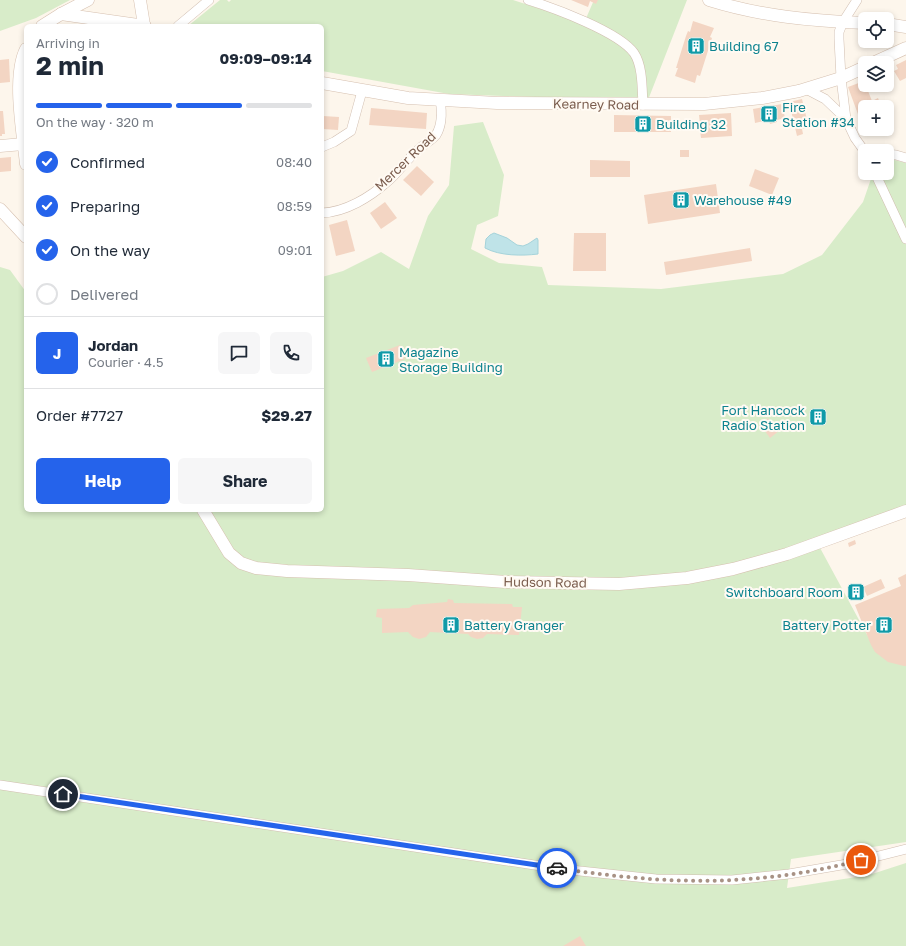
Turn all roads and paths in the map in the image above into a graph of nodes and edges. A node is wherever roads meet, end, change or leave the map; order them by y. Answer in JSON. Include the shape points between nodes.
{"nodes":[{"id":1,"x":88,"y":0,"type":"edge"},
{"id":2,"x":140,"y":0,"type":"edge"},
{"id":3,"x":209,"y":0,"type":"edge"},
{"id":4,"x":528,"y":0,"type":"edge"},
{"id":5,"x":709,"y":0,"type":"edge"},
{"id":6,"x":857,"y":0,"type":"edge"},
{"id":7,"x":61,"y":14,"type":"junction"},
{"id":8,"x":843,"y":22,"type":"junction"},
{"id":9,"x":858,"y":22,"type":"edge"},
{"id":10,"x":45,"y":24,"type":"edge"},
{"id":11,"x":130,"y":24,"type":"edge"},
{"id":12,"x":144,"y":24,"type":"edge"},
{"id":13,"x":180,"y":24,"type":"edge"},
{"id":14,"x":894,"y":25,"type":"edge"},
{"id":15,"x":906,"y":27,"type":"edge"},
{"id":16,"x":906,"y":48,"type":"edge"},
{"id":17,"x":888,"y":56,"type":"edge"},
{"id":18,"x":24,"y":57,"type":"edge"},
{"id":19,"x":858,"y":70,"type":"edge"},
{"id":20,"x":841,"y":78,"type":"junction"},
{"id":21,"x":324,"y":83,"type":"edge"},
{"id":22,"x":806,"y":89,"type":"junction"},
{"id":23,"x":23,"y":90,"type":"edge"},
{"id":24,"x":362,"y":91,"type":"junction"},
{"id":25,"x":440,"y":99,"type":"junction"},
{"id":26,"x":642,"y":105,"type":"junction"},
{"id":27,"x":846,"y":119,"type":"junction"},
{"id":28,"x":23,"y":144,"type":"junction"},
{"id":29,"x":859,"y":144,"type":"edge"},
{"id":30,"x":0,"y":146,"type":"edge"},
{"id":31,"x":324,"y":146,"type":"edge"},
{"id":32,"x":24,"y":151,"type":"edge"},
{"id":33,"x":894,"y":155,"type":"edge"},
{"id":34,"x":906,"y":158,"type":"edge"},
{"id":35,"x":878,"y":180,"type":"edge"},
{"id":36,"x":0,"y":210,"type":"edge"},
{"id":37,"x":324,"y":213,"type":"edge"},
{"id":38,"x":24,"y":235,"type":"edge"},
{"id":39,"x":906,"y":239,"type":"edge"},
{"id":40,"x":906,"y":511,"type":"edge"},
{"id":41,"x":204,"y":512,"type":"edge"},
{"id":42,"x":0,"y":785,"type":"edge"},
{"id":43,"x":906,"y":849,"type":"edge"}],
"edges":[{"from":1,"to":7,"type":"street"},
{"from":2,"to":12,"type":"street"},
{"from":3,"to":13,"type":"street"},
{"from":4,"to":26,"type":"street","via":[[595,26],[625,44],[638,61]]},
{"from":5,"to":8,"type":"street","via":[[768,15]]},
{"from":6,"to":8,"type":"street"},
{"from":7,"to":10,"type":"street"},
{"from":7,"to":11,"type":"street"},
{"from":8,"to":9,"type":"street"},
{"from":8,"to":20,"type":"street","via":[[839,32]]},
{"from":14,"to":15,"type":"street"},
{"from":16,"to":17,"type":"street"},
{"from":18,"to":23,"type":"street","via":[[20,70]]},
{"from":19,"to":20,"type":"street","name":"Kearney Road"},
{"from":20,"to":22,"type":"street","name":"Kearney Road"},
{"from":20,"to":27,"type":"street"},
{"from":21,"to":24,"type":"street","name":"Kearney Road"},
{"from":22,"to":26,"type":"street","name":"Kearney Road","via":[[728,102]]},
{"from":22,"to":27,"type":"street","via":[[825,99]]},
{"from":23,"to":28,"type":"street"},
{"from":24,"to":25,"type":"street","name":"Kearney Road","via":[[408,98]]},
{"from":24,"to":31,"type":"street","via":[[351,131]]},
{"from":25,"to":26,"type":"street","name":"Kearney Road","via":[[497,103]]},
{"from":25,"to":37,"type":"street","name":"Mercer Road","via":[[442,117],[435,135],[416,151],[388,182],[347,208]]},
{"from":27,"to":29,"type":"street"},
{"from":28,"to":30,"type":"street"},
{"from":28,"to":32,"type":"street"},
{"from":33,"to":34,"type":"street"},
{"from":35,"to":39,"type":"street"},
{"from":36,"to":38,"type":"street"},
{"from":40,"to":41,"type":"street","name":"Hudson Road","via":[[787,554],[733,569],[687,578],[619,584],[506,582],[256,568],[241,563],[229,553]]},
{"from":42,"to":43,"type":"street","via":[[561,869],[656,879],[732,880],[789,874]]}]}
